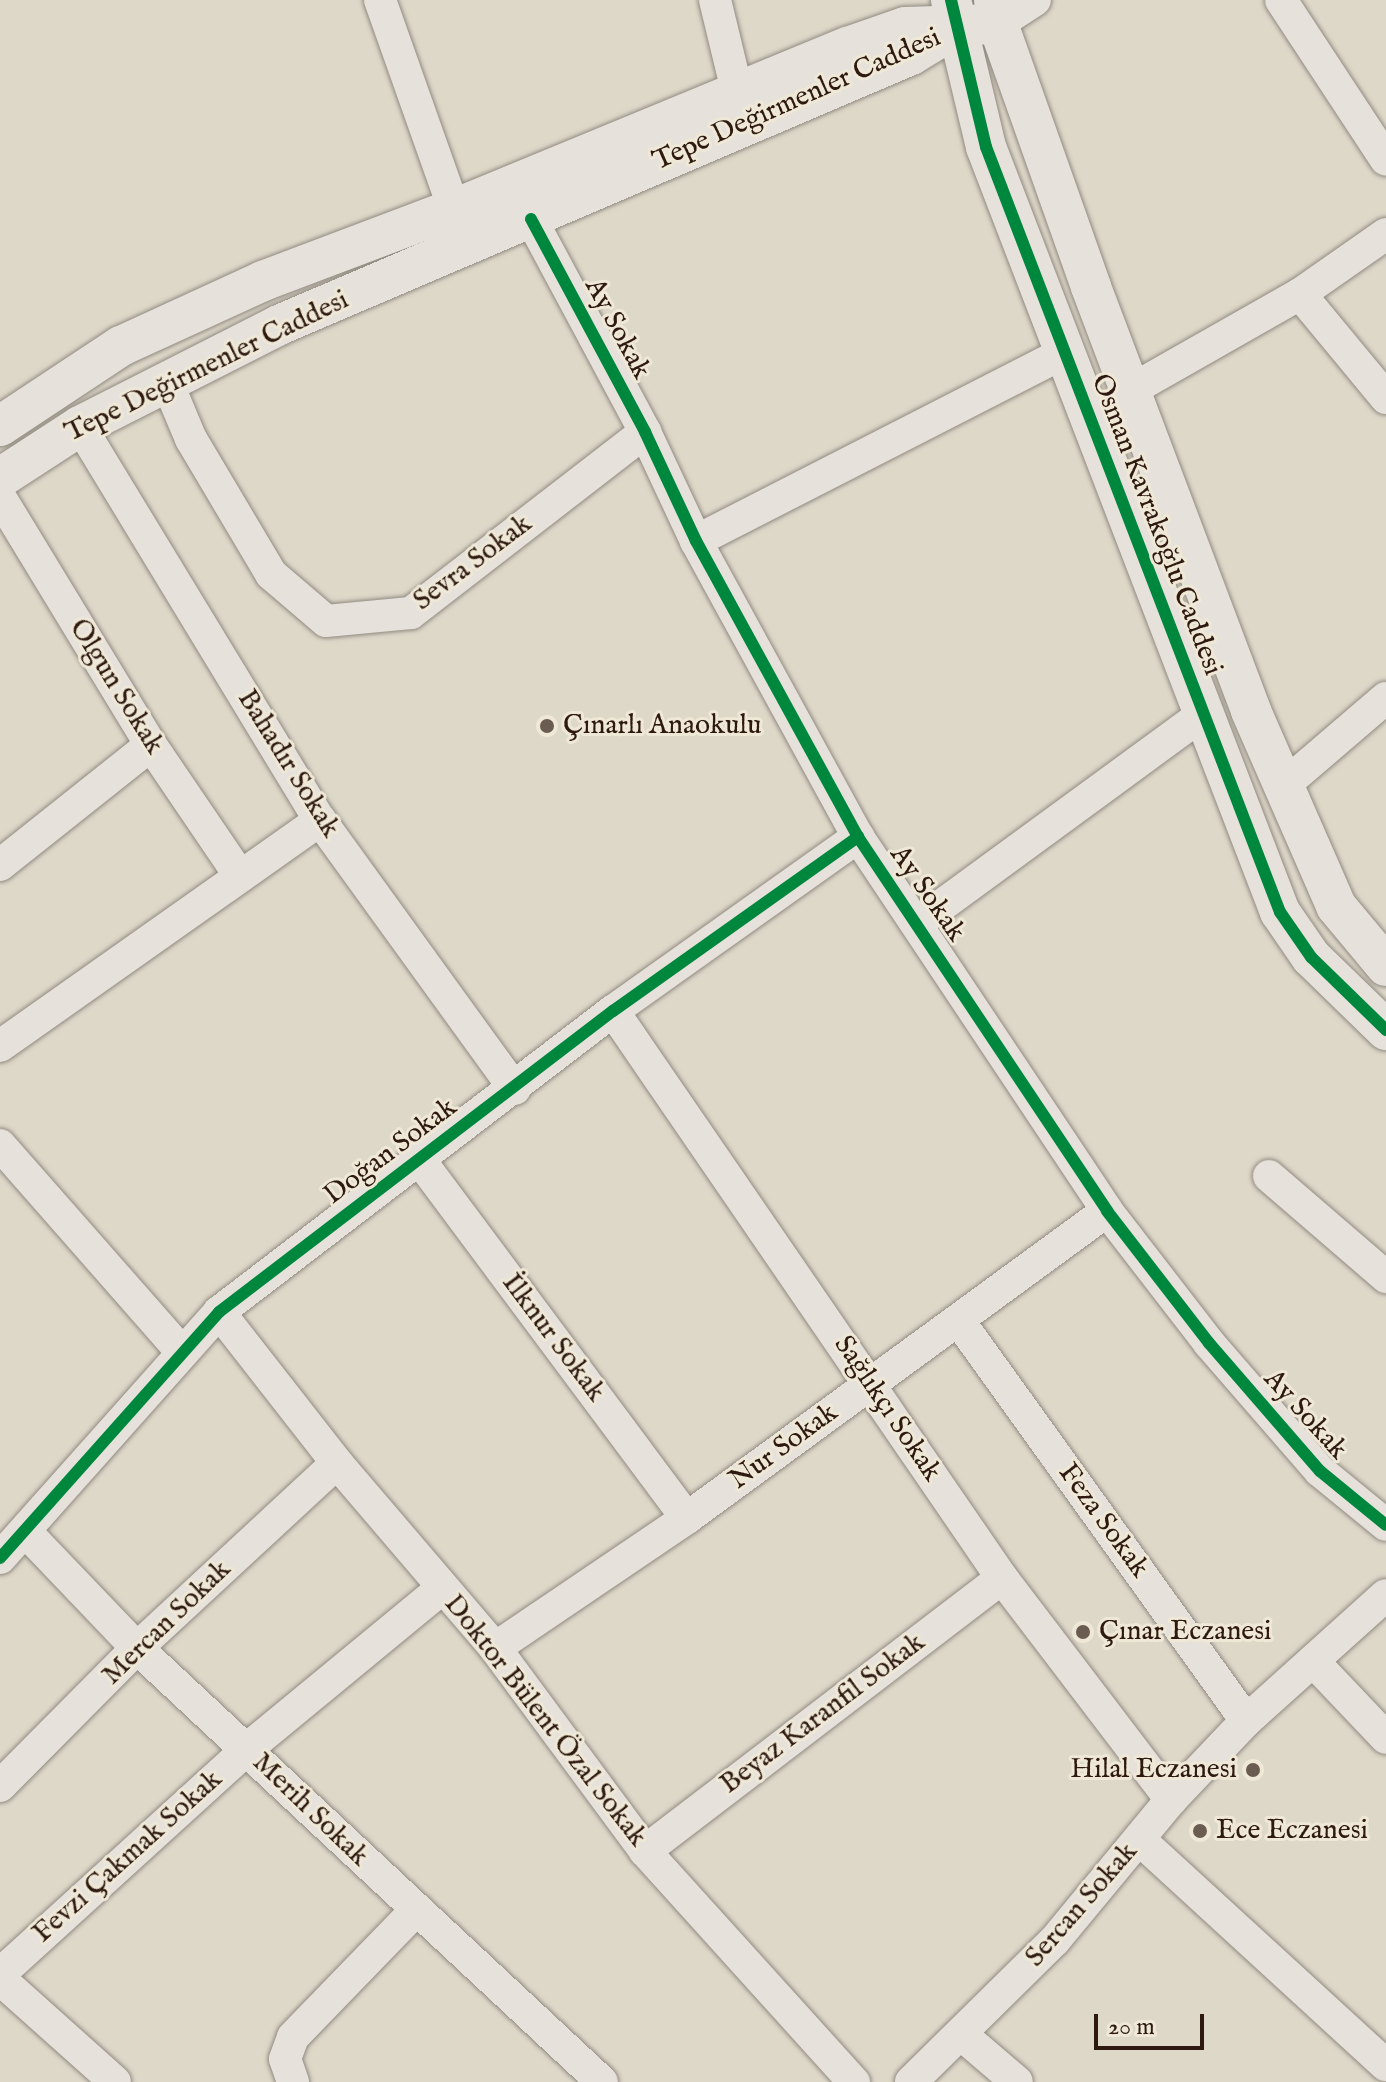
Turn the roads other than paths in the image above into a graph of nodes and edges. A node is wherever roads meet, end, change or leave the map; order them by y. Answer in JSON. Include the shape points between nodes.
{"nodes":[{"id":1,"x":380,"y":0,"type":"edge"},
{"id":2,"x":715,"y":0,"type":"edge"},
{"id":3,"x":1035,"y":0,"type":"edge"},
{"id":4,"x":1281,"y":0,"type":"edge"},
{"id":5,"x":996,"y":12,"type":"edge"},
{"id":6,"x":954,"y":14,"type":"edge"},
{"id":7,"x":737,"y":91,"type":"junction"},
{"id":8,"x":1386,"y":160,"type":"edge"},
{"id":9,"x":454,"y":209,"type":"junction"},
{"id":10,"x":531,"y":219,"type":"junction"},
{"id":11,"x":1386,"y":234,"type":"edge"},
{"id":12,"x":1300,"y":294,"type":"junction"},
{"id":13,"x":1066,"y":352,"type":"junction"},
{"id":14,"x":167,"y":382,"type":"junction"},
{"id":15,"x":54,"y":387,"type":"junction"},
{"id":16,"x":1131,"y":390,"type":"junction"},
{"id":17,"x":1386,"y":398,"type":"edge"},
{"id":18,"x":0,"y":426,"type":"edge"},
{"id":19,"x":80,"y":426,"type":"junction"},
{"id":20,"x":645,"y":432,"type":"junction"},
{"id":21,"x":0,"y":478,"type":"edge"},
{"id":22,"x":0,"y":497,"type":"edge"},
{"id":23,"x":696,"y":541,"type":"junction"},
{"id":24,"x":1386,"y":698,"type":"edge"},
{"id":25,"x":1202,"y":715,"type":"junction"},
{"id":26,"x":151,"y":745,"type":"junction"},
{"id":27,"x":1282,"y":787,"type":"junction"},
{"id":28,"x":320,"y":820,"type":"junction"},
{"id":29,"x":858,"y":837,"type":"junction"},
{"id":30,"x":0,"y":865,"type":"edge"},
{"id":31,"x":238,"y":873,"type":"junction"},
{"id":32,"x":919,"y":922,"type":"junction"},
{"id":33,"x":1386,"y":966,"type":"edge"},
{"id":34,"x":613,"y":1011,"type":"junction"},
{"id":35,"x":1386,"y":1030,"type":"edge"},
{"id":36,"x":0,"y":1046,"type":"edge"},
{"id":37,"x":515,"y":1089,"type":"junction"},
{"id":38,"x":0,"y":1145,"type":"edge"},
{"id":39,"x":419,"y":1159,"type":"junction"},
{"id":40,"x":1269,"y":1176,"type":"dead end"},
{"id":41,"x":1107,"y":1211,"type":"junction"},
{"id":42,"x":1386,"y":1277,"type":"edge"},
{"id":43,"x":219,"y":1312,"type":"junction"},
{"id":44,"x":959,"y":1321,"type":"junction"},
{"id":45,"x":181,"y":1351,"type":"junction"},
{"id":46,"x":870,"y":1384,"type":"junction"},
{"id":47,"x":337,"y":1463,"type":"junction"},
{"id":48,"x":687,"y":1518,"type":"junction"},
{"id":49,"x":1386,"y":1525,"type":"edge"},
{"id":50,"x":25,"y":1531,"type":"junction"},
{"id":51,"x":0,"y":1557,"type":"edge"},
{"id":52,"x":1002,"y":1578,"type":"junction"},
{"id":53,"x":442,"y":1588,"type":"junction"},
{"id":54,"x":1386,"y":1595,"type":"edge"},
{"id":55,"x":137,"y":1648,"type":"junction"},
{"id":56,"x":495,"y":1648,"type":"junction"},
{"id":57,"x":1313,"y":1661,"type":"junction"},
{"id":58,"x":1246,"y":1721,"type":"junction"},
{"id":59,"x":1386,"y":1738,"type":"edge"},
{"id":60,"x":247,"y":1749,"type":"junction"},
{"id":61,"x":0,"y":1786,"type":"edge"},
{"id":62,"x":1171,"y":1800,"type":"junction"},
{"id":63,"x":1139,"y":1839,"type":"junction"},
{"id":64,"x":645,"y":1851,"type":"junction"},
{"id":65,"x":416,"y":1910,"type":"junction"},
{"id":66,"x":0,"y":1976,"type":"edge"},
{"id":67,"x":962,"y":2035,"type":"junction"},
{"id":68,"x":1386,"y":2065,"type":"edge"},
{"id":69,"x":115,"y":2082,"type":"edge"},
{"id":70,"x":293,"y":2082,"type":"edge"},
{"id":71,"x":602,"y":2082,"type":"edge"},
{"id":72,"x":854,"y":2082,"type":"edge"},
{"id":73,"x":911,"y":2082,"type":"edge"},
{"id":74,"x":1017,"y":2082,"type":"edge"}],
"edges":[{"from":1,"to":9,"type":"street"},
{"from":2,"to":7,"type":"street"},
{"from":3,"to":5,"type":"street"},
{"from":4,"to":8,"type":"street"},
{"from":5,"to":6,"type":"street"},
{"from":5,"to":16,"type":"street","name":"Osman Kavrakoğlu Caddesi"},
{"from":6,"to":7,"type":"street","name":"Tepe Değirmenler Caddesi","via":[[905,27]]},
{"from":6,"to":10,"type":"street","name":"Tepe Değirmenler Caddesi","via":[[911,55]]},
{"from":6,"to":13,"type":"street","name":"Osman Kavrakoğlu Caddesi","via":[[986,147]]},
{"from":7,"to":9,"type":"street","name":"Tepe Değirmenler Caddesi"},
{"from":9,"to":15,"type":"street","name":"Tepe Değirmenler Caddesi","via":[[263,281],[121,346]]},
{"from":10,"to":14,"type":"street","name":"Tepe Değirmenler Caddesi","via":[[279,325]]},
{"from":10,"to":20,"type":"street","name":"Ay Sokak"},
{"from":11,"to":12,"type":"street"},
{"from":12,"to":16,"type":"street"},
{"from":12,"to":17,"type":"street"},
{"from":13,"to":23,"type":"street"},
{"from":13,"to":25,"type":"street","name":"Osman Kavrakoğlu Caddesi"},
{"from":14,"to":19,"type":"street","name":"Tepe Değirmenler Caddesi"},
{"from":14,"to":20,"type":"street","name":"Sevra Sokak","via":[[191,439],[271,574],[326,621],[411,613]]},
{"from":15,"to":18,"type":"street","name":"Tepe Değirmenler Caddesi"},
{"from":15,"to":19,"type":"street"},
{"from":16,"to":27,"type":"street","name":"Osman Kavrakoğlu Caddesi"},
{"from":19,"to":21,"type":"street","name":"Tepe Değirmenler Caddesi"},
{"from":19,"to":28,"type":"street","name":"Bahadır Sokak"},
{"from":20,"to":23,"type":"street","name":"Ay Sokak"},
{"from":22,"to":26,"type":"street","name":"Olgun Sokak"},
{"from":23,"to":29,"type":"street","name":"Ay Sokak"},
{"from":24,"to":27,"type":"street"},
{"from":25,"to":32,"type":"street"},
{"from":25,"to":35,"type":"street","name":"Osman Kavrakoğlu Caddesi","via":[[1280,912],[1311,957]]},
{"from":26,"to":30,"type":"street"},
{"from":26,"to":31,"type":"street","name":"Olgun Sokak"},
{"from":27,"to":33,"type":"street","name":"Osman Kavrakoğlu Caddesi","via":[[1336,906]]},
{"from":28,"to":31,"type":"street"},
{"from":28,"to":37,"type":"street","name":"Bahadır Sokak"},
{"from":29,"to":32,"type":"street","name":"Ay Sokak"},
{"from":29,"to":34,"type":"street","name":"Doğan Sokak"},
{"from":31,"to":36,"type":"street"},
{"from":32,"to":41,"type":"street","name":"Ay Sokak"},
{"from":34,"to":37,"type":"street","name":"Doğan Sokak"},
{"from":34,"to":46,"type":"street","name":"Sağlıkçı Sokak"},
{"from":37,"to":39,"type":"street","name":"Doğan Sokak"},
{"from":38,"to":45,"type":"street"},
{"from":39,"to":43,"type":"street","name":"Doğan Sokak"},
{"from":39,"to":48,"type":"street","name":"İlknur Sokak"},
{"from":40,"to":42,"type":"street"},
{"from":41,"to":44,"type":"street","name":"Nur Sokak"},
{"from":41,"to":49,"type":"street","name":"Ay Sokak","via":[[1209,1343],[1320,1471]]},
{"from":43,"to":45,"type":"street","name":"Doğan Sokak"},
{"from":43,"to":47,"type":"street","name":"Doktor Bülent Özal Sokak"},
{"from":44,"to":46,"type":"street","name":"Nur Sokak"},
{"from":44,"to":58,"type":"street","name":"Feza Sokak"},
{"from":45,"to":50,"type":"street","name":"Doğan Sokak"},
{"from":46,"to":48,"type":"street","name":"Nur Sokak"},
{"from":46,"to":52,"type":"street","name":"Sağlıkçı Sokak"},
{"from":47,"to":53,"type":"street","name":"Doktor Bülent Özal Sokak"},
{"from":47,"to":55,"type":"street","name":"Mercan Sokak"},
{"from":48,"to":56,"type":"street","name":"Nur Sokak"},
{"from":50,"to":51,"type":"street","name":"Doğan Sokak"},
{"from":50,"to":55,"type":"street","name":"Merih Sokak"},
{"from":52,"to":62,"type":"street","name":"Sağlıkçı Sokak"},
{"from":52,"to":64,"type":"street","name":"Beyaz Karanfil Sokak"},
{"from":53,"to":56,"type":"street","name":"Doktor Bülent Özal Sokak"},
{"from":53,"to":60,"type":"street","name":"Fevzi Çakmak Sokak"},
{"from":54,"to":57,"type":"street","name":"Sercan Sokak"},
{"from":55,"to":60,"type":"street","name":"Merih Sokak"},
{"from":55,"to":61,"type":"street","name":"Mercan Sokak"},
{"from":56,"to":64,"type":"street","name":"Doktor Bülent Özal Sokak"},
{"from":57,"to":58,"type":"street","name":"Sercan Sokak"},
{"from":57,"to":59,"type":"street"},
{"from":58,"to":62,"type":"street","name":"Sercan Sokak"},
{"from":60,"to":65,"type":"street","name":"Merih Sokak"},
{"from":60,"to":66,"type":"street","name":"Fevzi Çakmak Sokak"},
{"from":62,"to":63,"type":"street","name":"Sercan Sokak"},
{"from":63,"to":67,"type":"street","name":"Sercan Sokak","via":[[1055,1940]]},
{"from":63,"to":68,"type":"street"},
{"from":64,"to":72,"type":"street","name":"Doktor Bülent Özal Sokak"},
{"from":65,"to":70,"type":"street","via":[[293,2037],[285,2059]]},
{"from":65,"to":71,"type":"street","name":"Merih Sokak"},
{"from":66,"to":69,"type":"street"},
{"from":67,"to":73,"type":"street","name":"Sercan Sokak"},
{"from":67,"to":74,"type":"street"}]}
